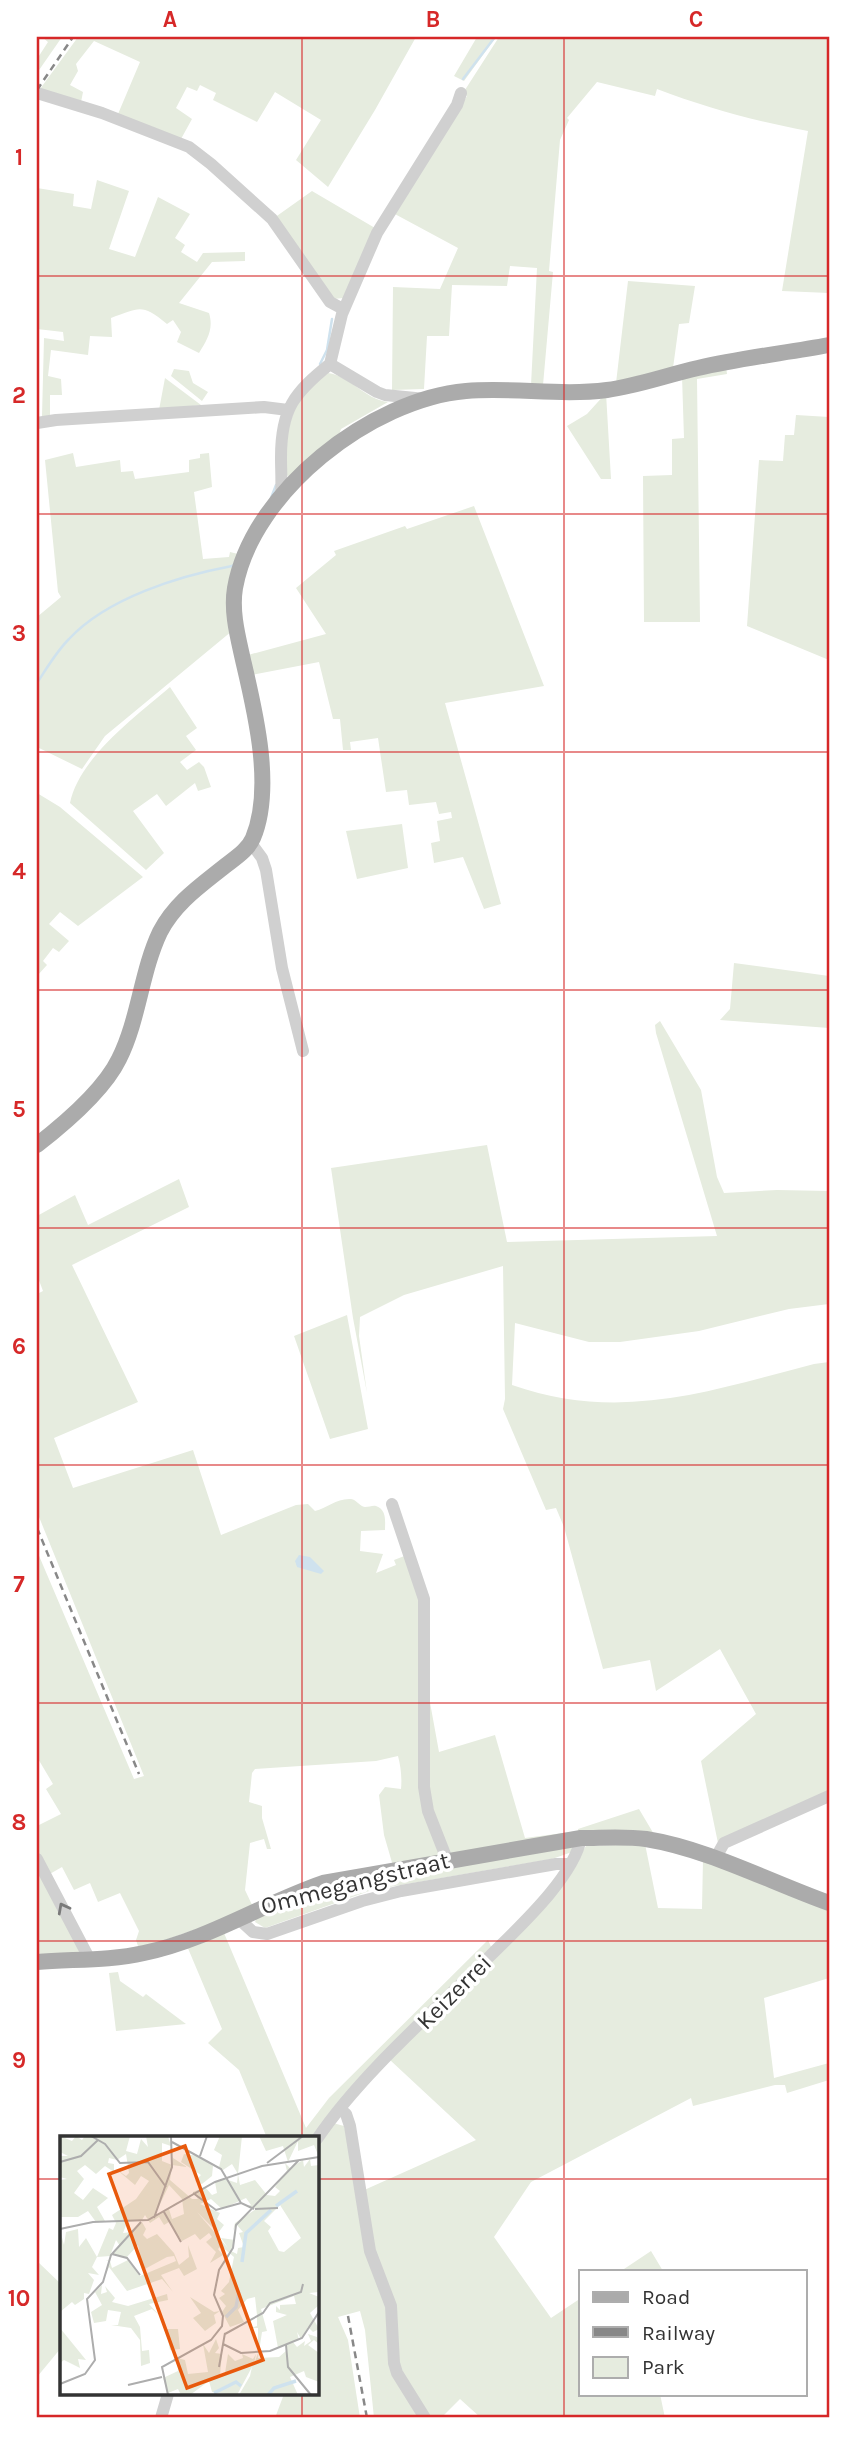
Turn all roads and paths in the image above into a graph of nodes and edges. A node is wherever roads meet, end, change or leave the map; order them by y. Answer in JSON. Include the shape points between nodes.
{"nodes":[{"id":1,"x":37,"y":93,"type":"edge"},
{"id":2,"x":461,"y":93,"type":"dead end"},
{"id":3,"x":344,"y":309,"type":"junction"},
{"id":4,"x":829,"y":345,"type":"edge"},
{"id":5,"x":330,"y":364,"type":"junction"},
{"id":6,"x":429,"y":399,"type":"junction"},
{"id":7,"x":288,"y":410,"type":"junction"},
{"id":8,"x":37,"y":423,"type":"edge"},
{"id":9,"x":281,"y":496,"type":"junction"},
{"id":10,"x":251,"y":843,"type":"junction"},
{"id":11,"x":303,"y":1051,"type":"dead end"},
{"id":12,"x":37,"y":1145,"type":"edge"},
{"id":13,"x":392,"y":1504,"type":"dead end"},
{"id":14,"x":829,"y":1796,"type":"edge"},
{"id":15,"x":581,"y":1838,"type":"junction"},
{"id":16,"x":37,"y":1859,"type":"edge"},
{"id":17,"x":715,"y":1859,"type":"junction"},
{"id":18,"x":448,"y":1863,"type":"junction"},
{"id":19,"x":569,"y":1864,"type":"junction"},
{"id":20,"x":829,"y":1903,"type":"edge"},
{"id":21,"x":240,"y":1920,"type":"junction"},
{"id":22,"x":89,"y":1958,"type":"junction"},
{"id":23,"x":37,"y":1962,"type":"edge"},
{"id":24,"x":340,"y":2109,"type":"junction"},
{"id":25,"x":318,"y":2138,"type":"edge"},
{"id":26,"x":167,"y":2396,"type":"edge"},
{"id":27,"x":161,"y":2418,"type":"edge"},
{"id":28,"x":425,"y":2418,"type":"edge"}],
"edges":[{"from":1,"to":3,"type":"street","via":[[189,147],[272,219],[324,295]]},
{"from":2,"to":3,"type":"street","via":[[377,233]]},
{"from":3,"to":5,"type":"street"},
{"from":4,"to":6,"type":"main road","via":[[700,367],[603,390],[464,391]]},
{"from":5,"to":6,"type":"street","via":[[385,395]]},
{"from":5,"to":7,"type":"street","via":[[300,389]]},
{"from":6,"to":9,"type":"main road","via":[[343,439]]},
{"from":7,"to":8,"type":"street","via":[[234,408]]},
{"from":7,"to":9,"type":"street","via":[[282,432]]},
{"from":9,"to":10,"type":"main road","via":[[250,545],[235,589],[237,630],[257,720],[262,776]]},
{"from":10,"to":11,"type":"street","via":[[266,870],[282,968]]},
{"from":10,"to":12,"type":"main road","via":[[183,899],[169,917],[153,946],[121,1056],[111,1074]]},
{"from":13,"to":18,"type":"street","via":[[424,1599],[424,1787]]},
{"from":14,"to":17,"type":"street","via":[[724,1843]]},
{"from":15,"to":17,"type":"main road","via":[[645,1839]]},
{"from":15,"to":18,"type":"main road"},
{"from":15,"to":19,"type":"street","name":"Keizerrei"},
{"from":22,"to":16,"type":"street","one_way":true},
{"from":17,"to":20,"type":"main road"},
{"from":18,"to":21,"type":"main road","via":[[323,1883]]},
{"from":19,"to":21,"type":"street","name":"Ommegangstraat","via":[[362,1900],[267,1934],[253,1932]]},
{"from":19,"to":24,"type":"street","name":"Keizerrei","via":[[537,1908]]},
{"from":21,"to":22,"type":"main road","via":[[142,1954]]},
{"from":22,"to":23,"type":"main road"},
{"from":24,"to":25,"type":"street","name":"Keizerrei"},
{"from":24,"to":28,"type":"street","via":[[350,2126],[370,2251],[391,2306],[397,2373]]},
{"from":26,"to":27,"type":"street"}]}
